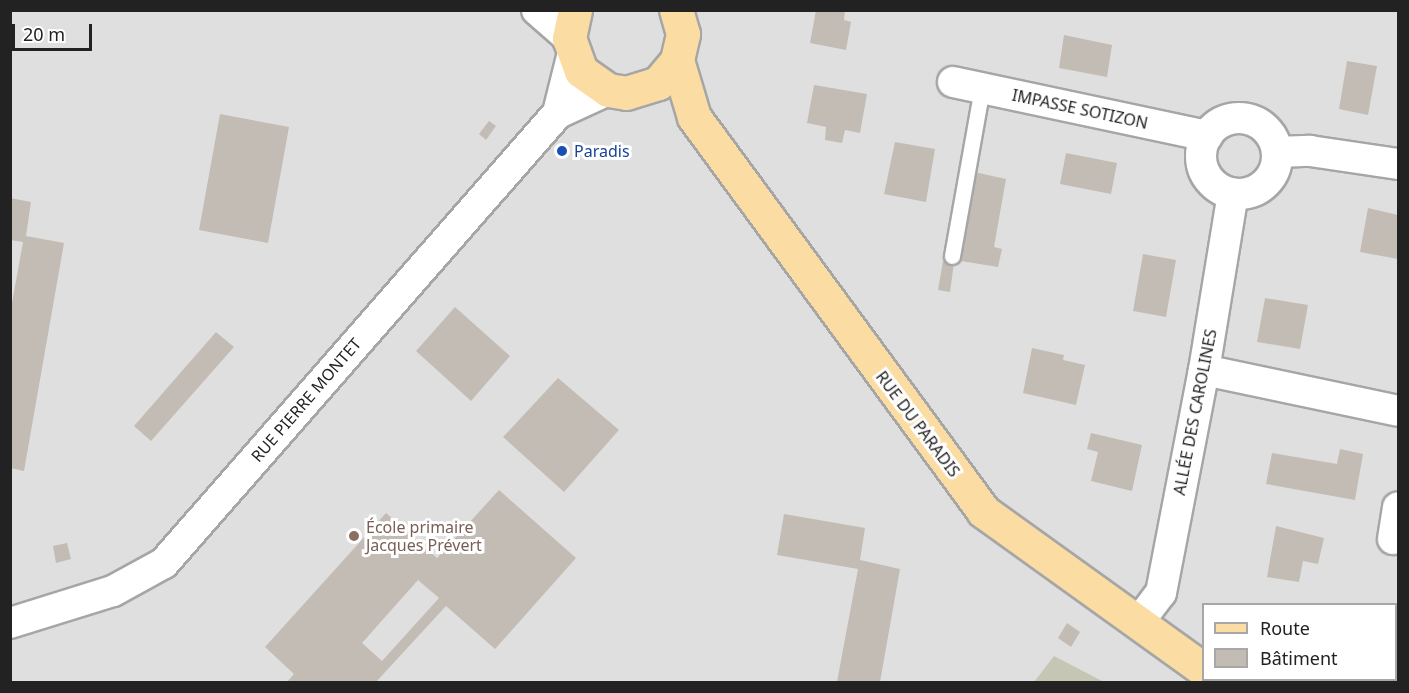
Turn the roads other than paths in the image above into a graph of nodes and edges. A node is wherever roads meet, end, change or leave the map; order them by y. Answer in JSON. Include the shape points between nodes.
{"nodes":[{"id":1,"x":537,"y":10,"type":"edge"},
{"id":2,"x":681,"y":29,"type":"edge"},
{"id":3,"x":572,"y":35,"type":"edge"},
{"id":4,"x":953,"y":82,"type":"dead end"},
{"id":5,"x":982,"y":88,"type":"junction"},
{"id":6,"x":608,"y":90,"type":"junction"},
{"id":7,"x":645,"y":90,"type":"junction"},
{"id":8,"x":558,"y":113,"type":"junction"},
{"id":9,"x":694,"y":117,"type":"junction"},
{"id":10,"x":1207,"y":136,"type":"junction"},
{"id":11,"x":1277,"y":152,"type":"junction"},
{"id":12,"x":1398,"y":164,"type":"edge"},
{"id":13,"x":1233,"y":193,"type":"junction"},
{"id":14,"x":952,"y":256,"type":"dead end"},
{"id":15,"x":1204,"y":370,"type":"junction"},
{"id":16,"x":1398,"y":411,"type":"edge"},
{"id":17,"x":1398,"y":507,"type":"edge"},
{"id":18,"x":1393,"y":539,"type":"dead end"},
{"id":19,"x":10,"y":623,"type":"edge"},
{"id":20,"x":1138,"y":623,"type":"junction"},
{"id":21,"x":1202,"y":669,"type":"edge"}],
"edges":[{"from":1,"to":3,"type":"street"},
{"from":2,"to":7,"type":"main road","via":[[669,73]]},
{"from":2,"to":9,"type":"main road","name":"RUE DU PARADIS"},
{"from":3,"to":6,"type":"main road","via":[[581,71]]},
{"from":3,"to":8,"type":"street","name":"RUE PIERRE MONTET"},
{"from":4,"to":5,"type":"street","name":"IMPASSE SOTIZON"},
{"from":5,"to":10,"type":"street","name":"IMPASSE SOTIZON"},
{"from":5,"to":14,"type":"lane"},
{"from":6,"to":7,"type":"main road"},
{"from":6,"to":8,"type":"street","name":"RUE PIERRE MONTET"},
{"from":7,"to":9,"type":"main road","name":"RUE DU PARADIS"},
{"from":8,"to":19,"type":"street","name":"RUE PIERRE MONTET","via":[[164,563],[113,591]]},
{"from":9,"to":20,"type":"main road","name":"RUE DU PARADIS","via":[[983,511]]},
{"from":10,"to":11,"type":"street","via":[[1225,121],[1247,119],[1267,130]]},
{"from":10,"to":13,"type":"street","via":[[1201,160],[1205,172],[1216,186]]},
{"from":11,"to":12,"type":"street","via":[[1310,151]]},
{"from":11,"to":13,"type":"street","via":[[1276,164],[1265,184],[1245,194]]},
{"from":13,"to":15,"type":"street","name":"ALLÉE DES CAROLINES"},
{"from":15,"to":16,"type":"street"},
{"from":15,"to":20,"type":"street","name":"ALLÉE DES CAROLINES","via":[[1161,593]]},
{"from":17,"to":18,"type":"street"},
{"from":20,"to":21,"type":"main road","name":"RUE DU PARADIS"}]}
